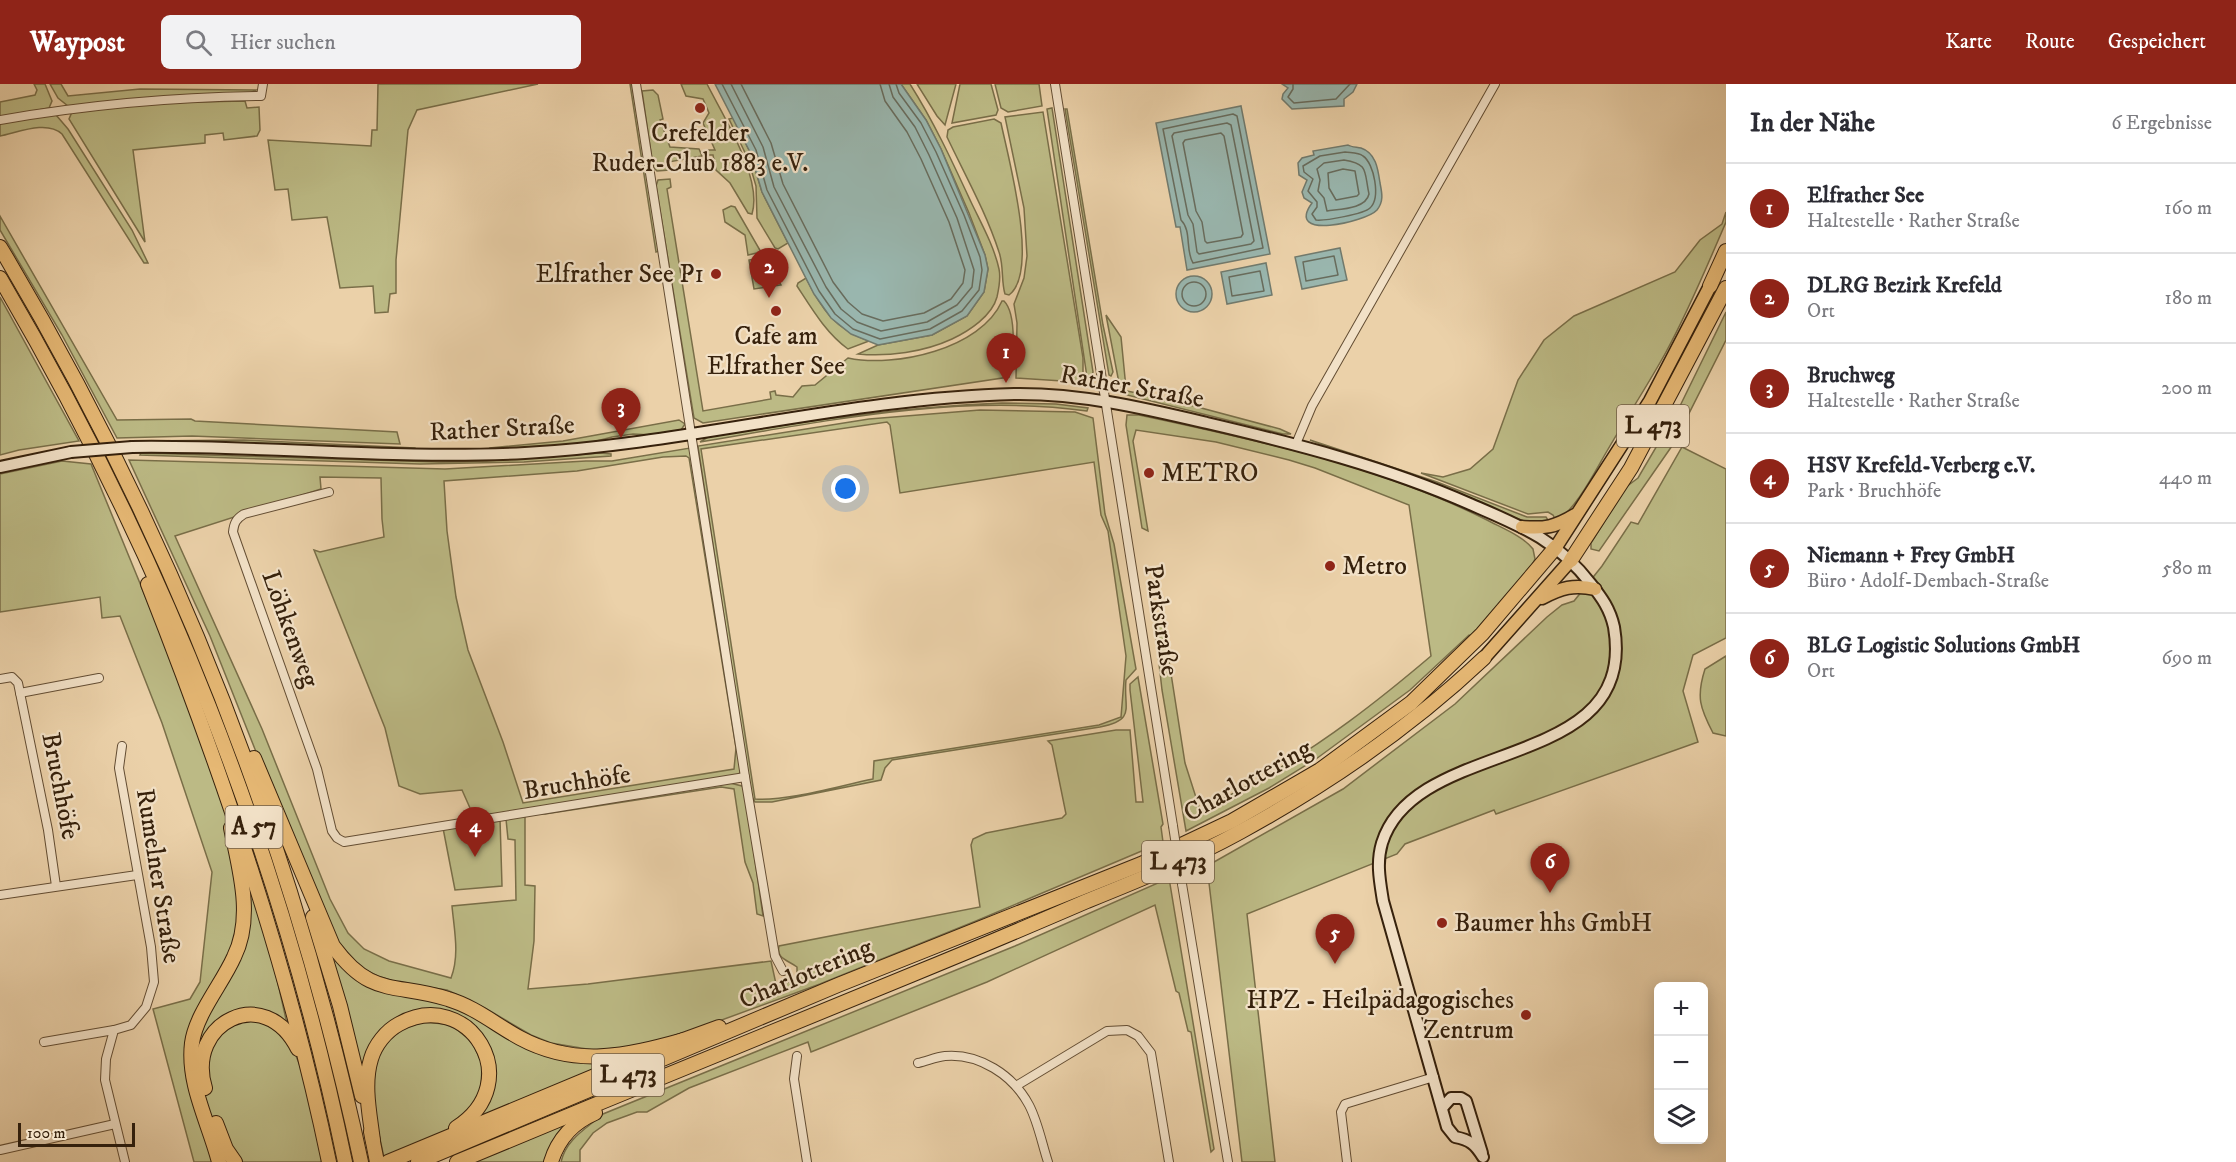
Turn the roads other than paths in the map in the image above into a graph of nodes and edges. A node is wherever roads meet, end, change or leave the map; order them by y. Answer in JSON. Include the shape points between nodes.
{"nodes":[{"id":1,"x":263,"y":84,"type":"edge"},
{"id":2,"x":636,"y":84,"type":"edge"},
{"id":3,"x":1056,"y":84,"type":"edge"},
{"id":4,"x":1496,"y":84,"type":"edge"},
{"id":5,"x":0,"y":120,"type":"edge"},
{"id":6,"x":0,"y":247,"type":"edge"},
{"id":7,"x":1726,"y":251,"type":"edge"},
{"id":8,"x":0,"y":278,"type":"edge"},
{"id":9,"x":1710,"y":286,"type":"joint"},
{"id":10,"x":1726,"y":288,"type":"edge"},
{"id":11,"x":1104,"y":401,"type":"junction"},
{"id":12,"x":692,"y":434,"type":"junction"},
{"id":13,"x":1296,"y":444,"type":"junction"},
{"id":14,"x":0,"y":467,"type":"edge"},
{"id":15,"x":329,"y":492,"type":"dead end"},
{"id":16,"x":1578,"y":512,"type":"junction"},
{"id":17,"x":126,"y":517,"type":"junction"},
{"id":18,"x":1522,"y":527,"type":"junction"},
{"id":19,"x":1556,"y":547,"type":"junction"},
{"id":20,"x":1571,"y":560,"type":"junction"},
{"id":21,"x":1594,"y":589,"type":"junction"},
{"id":22,"x":1536,"y":601,"type":"junction"},
{"id":23,"x":1485,"y":658,"type":"joint"},
{"id":24,"x":99,"y":678,"type":"dead end"},
{"id":25,"x":0,"y":679,"type":"edge"},
{"id":26,"x":20,"y":693,"type":"junction"},
{"id":27,"x":230,"y":717,"type":"junction"},
{"id":28,"x":203,"y":734,"type":"junction"},
{"id":29,"x":122,"y":746,"type":"dead end"},
{"id":30,"x":745,"y":777,"type":"junction"},
{"id":31,"x":344,"y":842,"type":"joint"},
{"id":32,"x":299,"y":868,"type":"junction"},
{"id":33,"x":137,"y":875,"type":"junction"},
{"id":34,"x":56,"y":886,"type":"junction"},
{"id":35,"x":0,"y":895,"type":"edge"},
{"id":36,"x":783,"y":971,"type":"dead end"},
{"id":37,"x":838,"y":985,"type":"junction"},
{"id":38,"x":114,"y":1030,"type":"junction"},
{"id":39,"x":684,"y":1040,"type":"junction"},
{"id":40,"x":44,"y":1042,"type":"dead end"},
{"id":41,"x":797,"y":1056,"type":"dead end"},
{"id":42,"x":918,"y":1063,"type":"dead end"},
{"id":43,"x":684,"y":1066,"type":"junction"},
{"id":44,"x":1435,"y":1081,"type":"junction"},
{"id":45,"x":1016,"y":1086,"type":"junction"},
{"id":46,"x":1451,"y":1098,"type":"junction"},
{"id":47,"x":315,"y":1101,"type":"junction"},
{"id":48,"x":1442,"y":1108,"type":"junction"},
{"id":49,"x":115,"y":1124,"type":"junction"},
{"id":50,"x":1476,"y":1126,"type":"junction"},
{"id":51,"x":1455,"y":1137,"type":"junction"},
{"id":52,"x":373,"y":1141,"type":"junction"},
{"id":53,"x":434,"y":1143,"type":"junction"},
{"id":54,"x":0,"y":1150,"type":"edge"},
{"id":55,"x":344,"y":1156,"type":"edge"},
{"id":56,"x":329,"y":1159,"type":"edge"},
{"id":57,"x":1484,"y":1159,"type":"edge"},
{"id":58,"x":124,"y":1162,"type":"edge"},
{"id":59,"x":219,"y":1162,"type":"edge"},
{"id":60,"x":235,"y":1162,"type":"edge"},
{"id":61,"x":361,"y":1162,"type":"edge"},
{"id":62,"x":377,"y":1162,"type":"edge"},
{"id":63,"x":388,"y":1162,"type":"edge"},
{"id":64,"x":418,"y":1162,"type":"edge"},
{"id":65,"x":457,"y":1162,"type":"edge"},
{"id":66,"x":551,"y":1162,"type":"edge"},
{"id":67,"x":807,"y":1162,"type":"edge"},
{"id":68,"x":1048,"y":1162,"type":"edge"},
{"id":69,"x":1169,"y":1162,"type":"edge"},
{"id":70,"x":1227,"y":1162,"type":"edge"},
{"id":71,"x":1347,"y":1162,"type":"edge"}],
"edges":[{"from":1,"to":5,"type":"street","via":[[261,96],[143,101]]},
{"from":2,"to":12,"type":"street"},
{"from":3,"to":11,"type":"street","name":"Parkstraße"},
{"from":4,"to":13,"type":"street","via":[[1314,402]]},
{"from":6,"to":27,"type":"highway","number":"A 57","via":[[93,412],[164,560]]},
{"from":7,"to":9,"type":"highway","name":"Charlottering","number":"L 473"},
{"from":8,"to":17,"type":"highway","number":"A 57","via":[[85,430]]},
{"from":9,"to":16,"type":"main road","name":"Charlottering","number":"L 473","via":[[1650,401]]},
{"from":10,"to":20,"type":"highway","name":"Charlottering","number":"L 473","via":[[1631,468]]},
{"from":11,"to":12,"type":"main road","name":"Rather Straße","via":[[1052,394],[922,400]]},
{"from":11,"to":13,"type":"main road","name":"Rather Straße"},
{"from":11,"to":70,"type":"street","name":"Parkstraße","bridge":true},
{"from":12,"to":14,"type":"main road","name":"Rather Straße","bridge":true,"via":[[570,450],[468,455],[132,447],[71,452]]},
{"from":12,"to":30,"type":"street"},
{"from":13,"to":18,"type":"main road","name":"Rather Straße","via":[[1443,493]]},
{"from":15,"to":31,"type":"street","name":"Löhkenweg","via":[[244,514],[238,518],[233,532],[317,769],[332,831]]},
{"from":16,"to":18,"type":"main road","via":[[1542,529]]},
{"from":16,"to":19,"type":"main road","name":"Charlottering","number":"L 473"},
{"from":17,"to":28,"type":"highway","via":[[129,537]]},
{"from":17,"to":55,"type":"highway","number":"A 57","via":[[187,650],[254,827],[300,980]]},
{"from":18,"to":19,"type":"main road","name":"Rather Straße"},
{"from":19,"to":20,"type":"main road","name":"Rather Straße"},
{"from":19,"to":37,"type":"highway","name":"Charlottering","number":"L 473","via":[[1482,634],[1411,703],[1320,770],[1232,821],[1141,864]]},
{"from":20,"to":21,"type":"main road","name":"Rather Straße"},
{"from":20,"to":22,"type":"main road","name":"Charlottering","number":"L 473"},
{"from":21,"to":22,"type":"main road","via":[[1566,587]]},
{"from":21,"to":44,"type":"main road","name":"Rather Straße","via":[[1610,613],[1616,648],[1610,682],[1591,710],[1556,734],[1422,791],[1398,814],[1383,841],[1379,859],[1383,901]]},
{"from":22,"to":23,"type":"main road","name":"Charlottering","number":"L 473"},
{"from":23,"to":43,"type":"highway","name":"Charlottering","number":"L 473","via":[[1376,748],[1239,833],[1146,877]]},
{"from":24,"to":26,"type":"street"},
{"from":25,"to":26,"type":"street","via":[[12,677]]},
{"from":26,"to":34,"type":"street","name":"Bruchhöfe"},
{"from":27,"to":32,"type":"highway","via":[[249,746]]},
{"from":27,"to":61,"type":"highway","number":"A 57","via":[[292,895]]},
{"from":28,"to":47,"type":"highway","via":[[240,832]]},
{"from":28,"to":59,"type":"highway","via":[[231,827],[244,900],[236,955],[207,1005],[192,1041],[195,1086]]},
{"from":29,"to":33,"type":"street","name":"Rumelner Straße","via":[[119,768]]},
{"from":30,"to":31,"type":"street","name":"Bruchhöfe"},
{"from":30,"to":36,"type":"street","via":[[776,956]]},
{"from":32,"to":39,"type":"highway","via":[[333,946],[356,973],[372,982],[448,999],[522,1039],[568,1055],[618,1056]]},
{"from":32,"to":52,"type":"highway","via":[[340,1006]]},
{"from":33,"to":34,"type":"street"},
{"from":33,"to":38,"type":"street","name":"Rumelner Straße","via":[[154,982],[146,1007],[131,1025]]},
{"from":34,"to":35,"type":"street"},
{"from":37,"to":39,"type":"highway"},
{"from":37,"to":64,"type":"highway","name":"Charlottering","number":"L 473"},
{"from":38,"to":40,"type":"street","name":"Rumelner Straße"},
{"from":38,"to":49,"type":"street","via":[[105,1080]]},
{"from":39,"to":53,"type":"highway"},
{"from":41,"to":67,"type":"street","via":[[794,1080]]},
{"from":42,"to":45,"type":"street","via":[[945,1056],[964,1057],[984,1062]]},
{"from":43,"to":65,"type":"highway","name":"Charlottering","number":"L 473"},
{"from":43,"to":66,"type":"highway","via":[[653,1089],[581,1119],[564,1136]]},
{"from":44,"to":46,"type":"main road"},
{"from":44,"to":48,"type":"main road","name":"Rather Straße"},
{"from":44,"to":71,"type":"street","via":[[1345,1104],[1341,1112]]},
{"from":45,"to":68,"type":"street","via":[[1029,1105]]},
{"from":45,"to":69,"type":"street","via":[[1107,1031],[1127,1030],[1146,1043],[1151,1053]]},
{"from":46,"to":48,"type":"main road"},
{"from":46,"to":50,"type":"main road","via":[[1466,1101]]},
{"from":47,"to":56,"type":"highway"},
{"from":47,"to":60,"type":"highway","via":[[300,1053],[280,1024],[267,1016],[250,1014],[232,1018],[218,1028],[207,1042],[202,1080],[226,1149]]},
{"from":48,"to":51,"type":"main road"},
{"from":49,"to":54,"type":"street"},
{"from":49,"to":58,"type":"street"},
{"from":50,"to":51,"type":"main road","via":[[1469,1134]]},
{"from":50,"to":57,"type":"main road"},
{"from":51,"to":57,"type":"main road","via":[[1469,1140]]},
{"from":52,"to":53,"type":"highway","via":[[367,1095],[371,1058],[380,1040],[393,1027],[410,1018],[429,1015],[462,1024],[484,1050],[490,1069],[489,1085],[478,1110]]},
{"from":52,"to":62,"type":"highway"},
{"from":53,"to":63,"type":"highway"}]}
